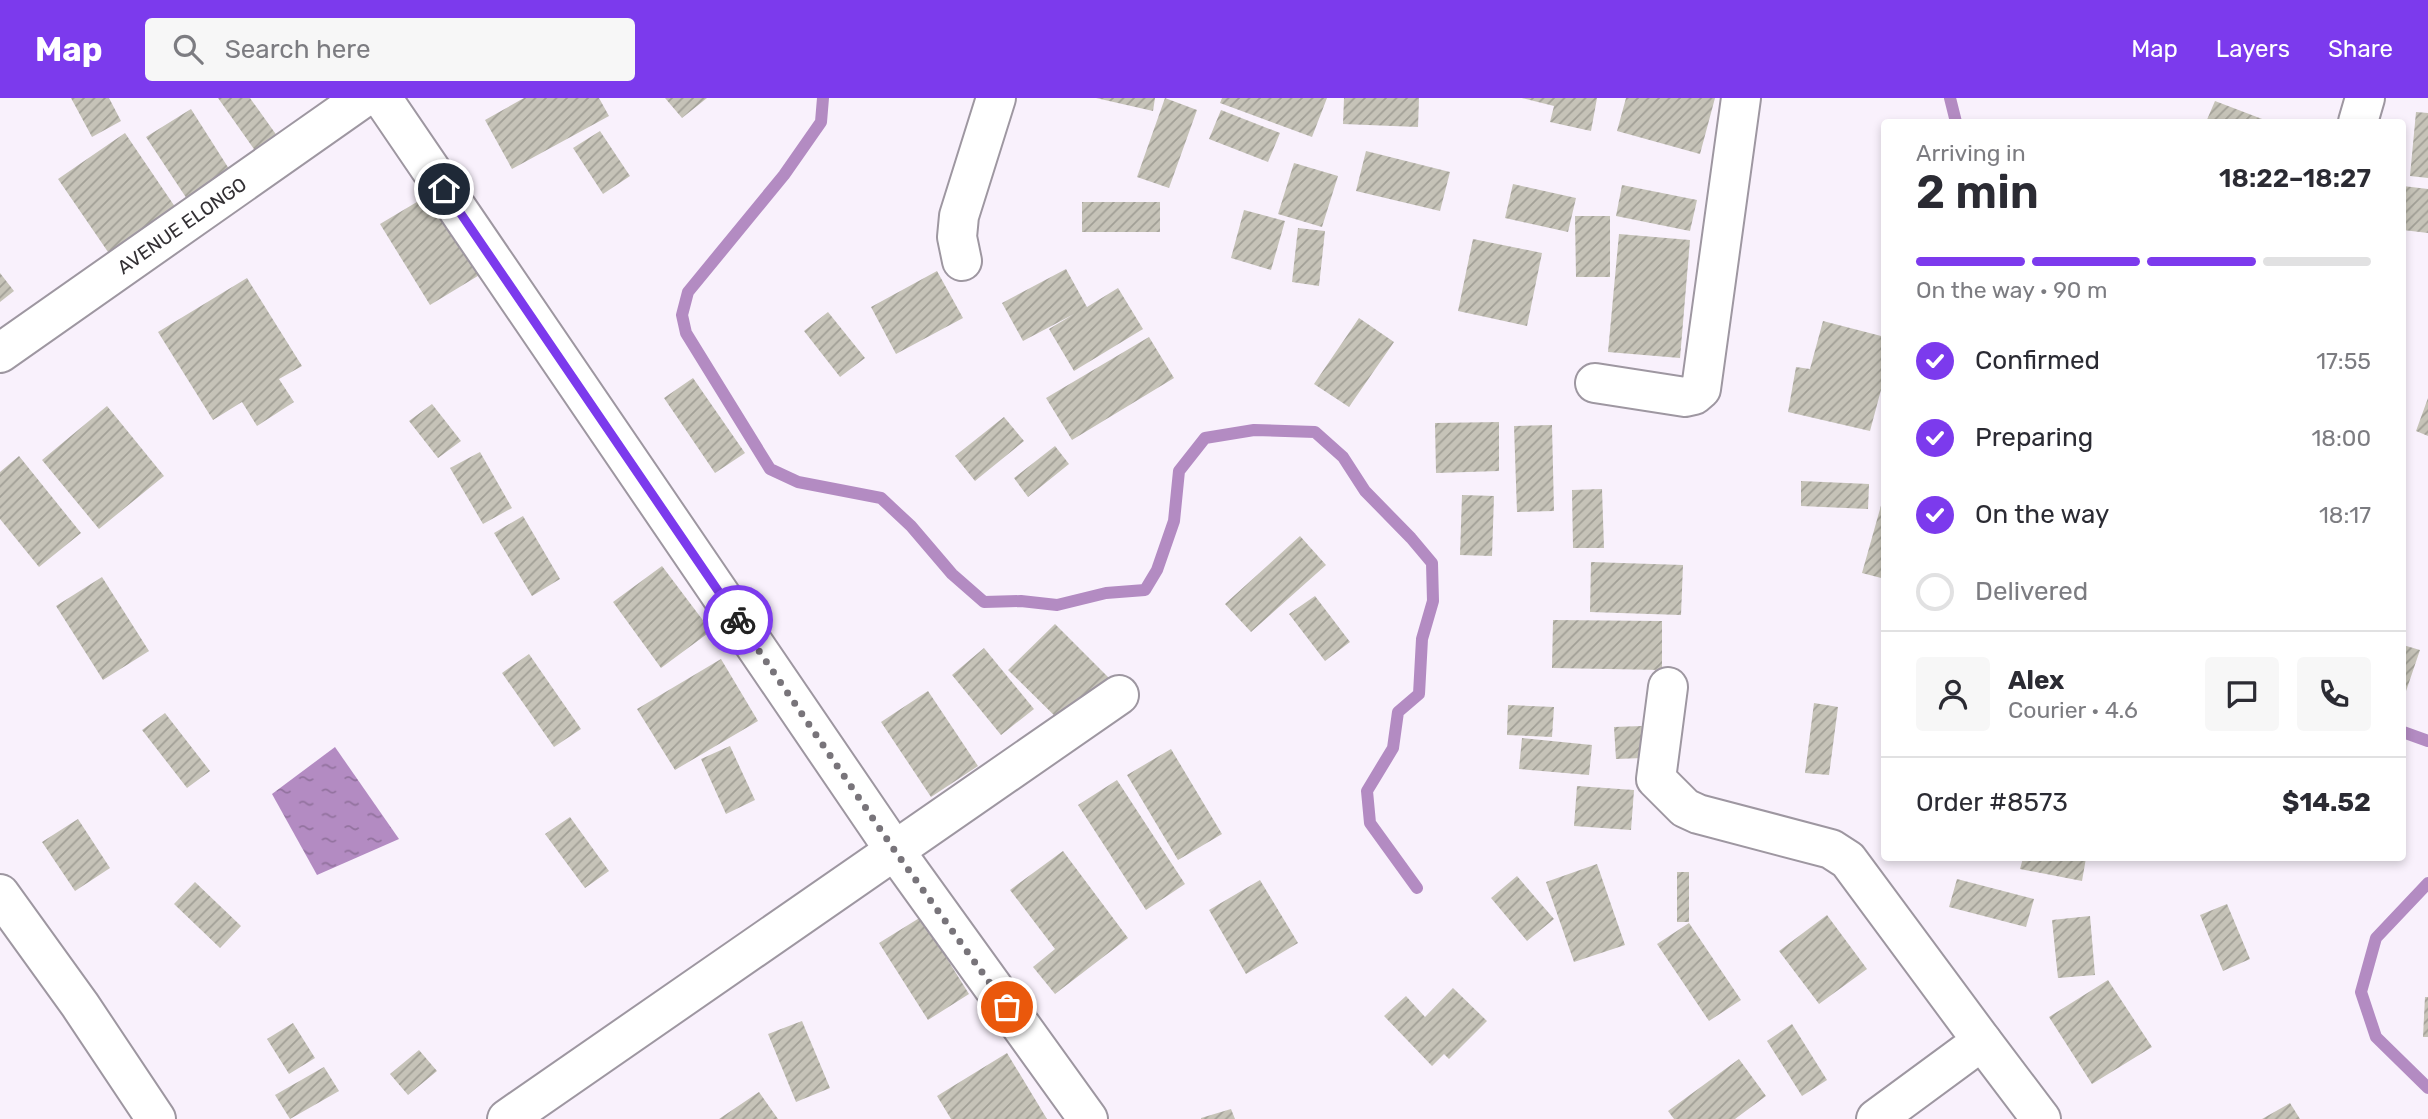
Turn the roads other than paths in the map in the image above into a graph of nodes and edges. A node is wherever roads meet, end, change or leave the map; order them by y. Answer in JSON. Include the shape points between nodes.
{"nodes":[{"id":1,"x":363,"y":98,"type":"edge"},
{"id":2,"x":382,"y":98,"type":"edge"},
{"id":3,"x":996,"y":98,"type":"edge"},
{"id":4,"x":1741,"y":98,"type":"edge"},
{"id":5,"x":2365,"y":98,"type":"edge"},
{"id":6,"x":2359,"y":119,"type":"edge"},
{"id":7,"x":962,"y":261,"type":"dead end"},
{"id":8,"x":0,"y":353,"type":"edge"},
{"id":9,"x":1595,"y":383,"type":"dead end"},
{"id":10,"x":1668,"y":687,"type":"dead end"},
{"id":11,"x":1119,"y":695,"type":"dead end"},
{"id":12,"x":895,"y":851,"type":"junction"},
{"id":13,"x":0,"y":894,"type":"edge"},
{"id":14,"x":1982,"y":1041,"type":"junction"},
{"id":15,"x":156,"y":1119,"type":"edge"},
{"id":16,"x":507,"y":1119,"type":"edge"},
{"id":17,"x":1088,"y":1119,"type":"edge"},
{"id":18,"x":1876,"y":1119,"type":"edge"},
{"id":19,"x":2041,"y":1119,"type":"edge"}],
"edges":[{"from":1,"to":8,"type":"street","name":"AVENUE ELONGO"},
{"from":2,"to":12,"type":"street"},
{"from":3,"to":7,"type":"street","via":[[960,216],[957,237]]},
{"from":4,"to":9,"type":"street","via":[[1701,389],[1685,397]]},
{"from":5,"to":6,"type":"street"},
{"from":10,"to":14,"type":"street","via":[[1656,779],[1685,808],[1698,814],[1831,849],[1848,860]]},
{"from":11,"to":12,"type":"street"},
{"from":12,"to":16,"type":"street"},
{"from":12,"to":17,"type":"street"},
{"from":13,"to":15,"type":"street"},
{"from":14,"to":18,"type":"street"},
{"from":14,"to":19,"type":"street"}]}
